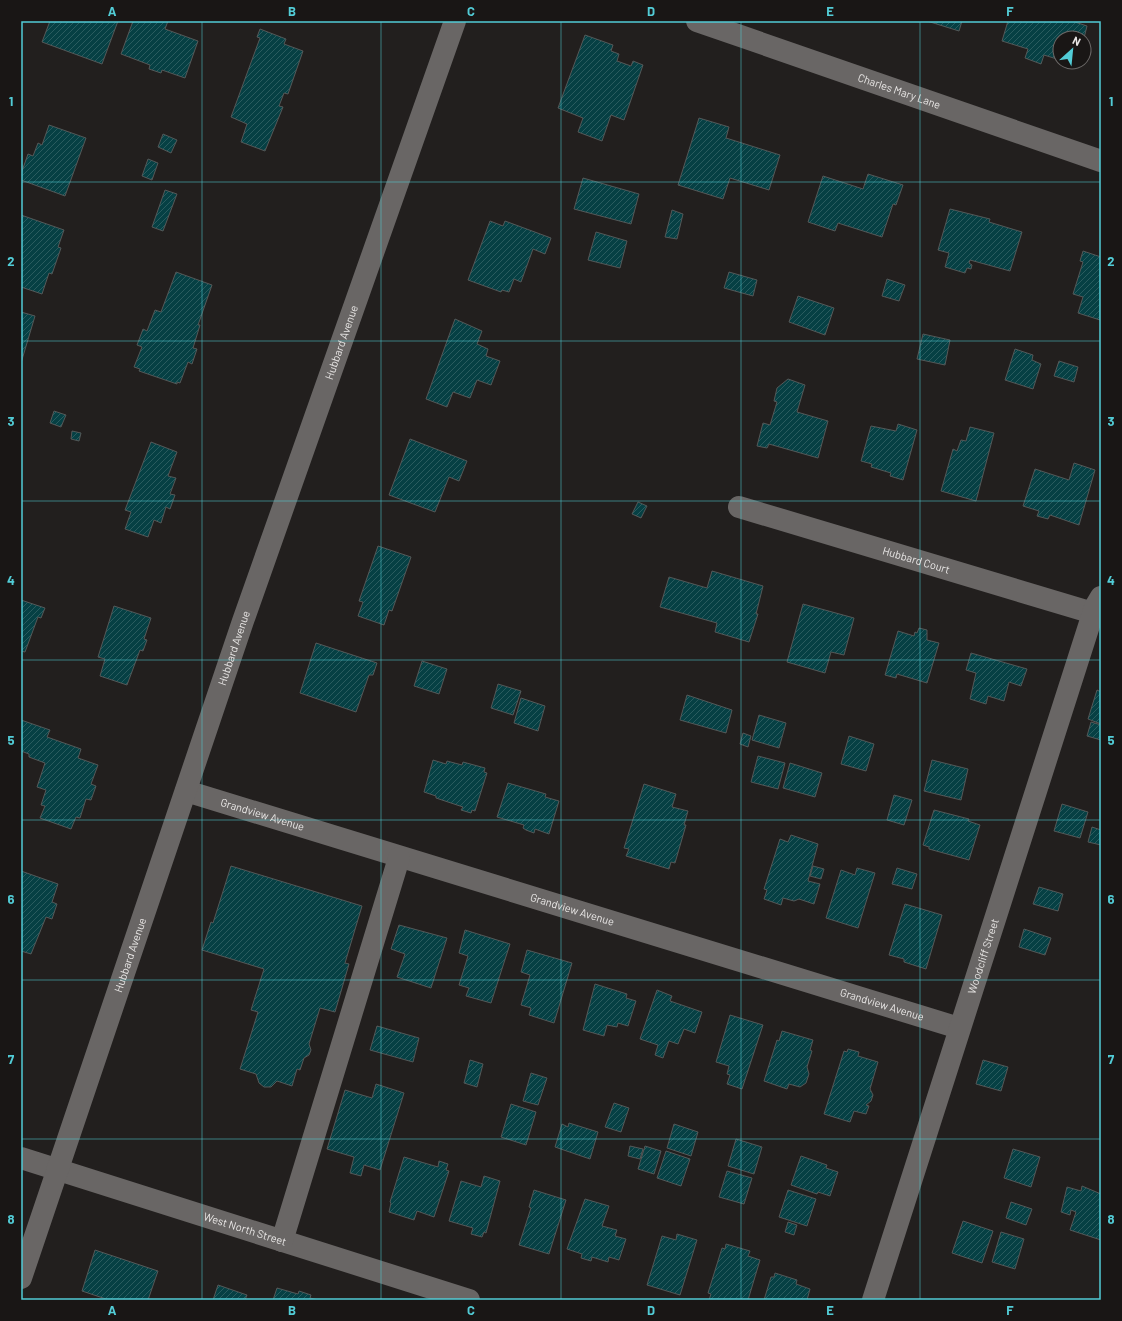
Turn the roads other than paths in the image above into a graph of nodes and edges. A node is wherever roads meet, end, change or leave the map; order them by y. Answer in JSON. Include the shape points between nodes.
{"nodes":[{"id":1,"x":454,"y":21,"type":"edge"},
{"id":2,"x":697,"y":21,"type":"edge"},
{"id":3,"x":1101,"y":161,"type":"edge"},
{"id":4,"x":739,"y":507,"type":"dead end"},
{"id":5,"x":1097,"y":605,"type":"edge"},
{"id":6,"x":186,"y":791,"type":"junction"},
{"id":7,"x":399,"y":858,"type":"junction"},
{"id":8,"x":959,"y":1028,"type":"junction"},
{"id":9,"x":21,"y":1158,"type":"edge"},
{"id":10,"x":57,"y":1171,"type":"junction"},
{"id":11,"x":282,"y":1241,"type":"junction"},
{"id":12,"x":21,"y":1278,"type":"edge"},
{"id":13,"x":469,"y":1300,"type":"edge"},
{"id":14,"x":873,"y":1300,"type":"edge"}],
"edges":[{"from":1,"to":6,"type":"street","name":"Hubbard Avenue"},
{"from":2,"to":3,"type":"street","name":"Charles Mary Lane"},
{"from":4,"to":5,"type":"street","name":"Hubbard Court"},
{"from":5,"to":8,"type":"street","name":"Woodcliff Street"},
{"from":6,"to":7,"type":"street","name":"Grandview Avenue"},
{"from":6,"to":10,"type":"street","name":"Hubbard Avenue"},
{"from":7,"to":8,"type":"street","name":"Grandview Avenue"},
{"from":7,"to":11,"type":"street"},
{"from":8,"to":14,"type":"street","name":"Woodcliff Street"},
{"from":9,"to":10,"type":"street","name":"West North Street"},
{"from":10,"to":11,"type":"street","name":"West North Street"},
{"from":10,"to":12,"type":"street","name":"Hubbard Avenue"},
{"from":11,"to":13,"type":"street","name":"West North Street"}]}
